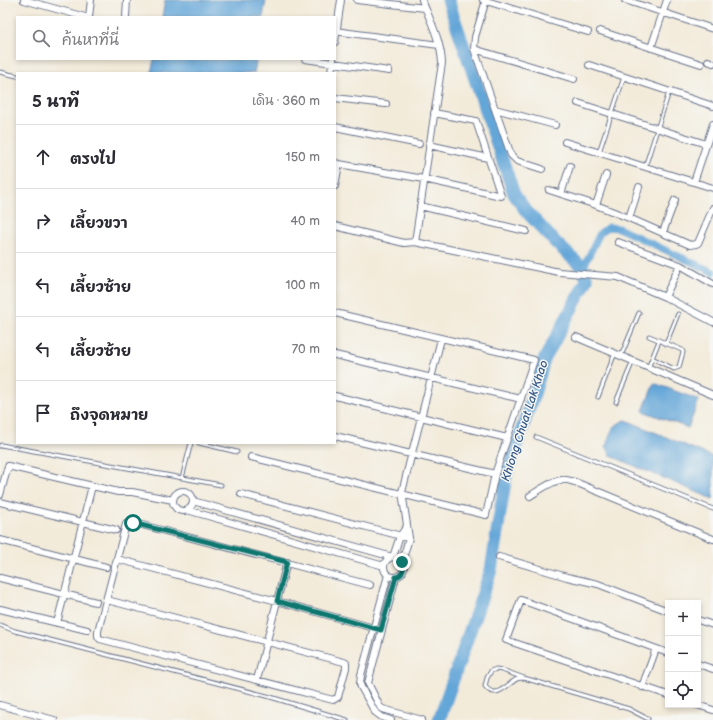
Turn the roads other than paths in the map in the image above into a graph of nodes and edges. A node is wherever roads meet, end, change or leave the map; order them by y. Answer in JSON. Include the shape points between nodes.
{"nodes":[{"id":1,"x":24,"y":0,"type":"edge"},
{"id":2,"x":91,"y":0,"type":"edge"},
{"id":3,"x":127,"y":0,"type":"edge"},
{"id":4,"x":341,"y":0,"type":"edge"},
{"id":5,"x":357,"y":0,"type":"edge"},
{"id":6,"x":422,"y":0,"type":"edge"},
{"id":7,"x":485,"y":0,"type":"edge"},
{"id":8,"x":625,"y":0,"type":"edge"},
{"id":9,"x":667,"y":0,"type":"edge"},
{"id":10,"x":425,"y":8,"type":"junction"},
{"id":11,"x":662,"y":13,"type":"junction"},
{"id":12,"x":81,"y":16,"type":"edge"},
{"id":13,"x":89,"y":16,"type":"edge"},
{"id":14,"x":126,"y":16,"type":"edge"},
{"id":15,"x":712,"y":29,"type":"edge"},
{"id":16,"x":336,"y":31,"type":"edge"},
{"id":17,"x":600,"y":31,"type":"dead end"},
{"id":18,"x":588,"y":32,"type":"dead end"},
{"id":19,"x":439,"y":45,"type":"junction"},
{"id":20,"x":651,"y":48,"type":"junction"},
{"id":21,"x":474,"y":49,"type":"junction"},
{"id":22,"x":318,"y":60,"type":"edge"},
{"id":23,"x":332,"y":61,"type":"edge"},
{"id":24,"x":701,"y":64,"type":"dead end"},
{"id":25,"x":589,"y":65,"type":"dead end"},
{"id":26,"x":389,"y":71,"type":"dead end"},
{"id":27,"x":0,"y":72,"type":"edge"},
{"id":28,"x":331,"y":72,"type":"edge"},
{"id":29,"x":16,"y":76,"type":"edge"},
{"id":30,"x":624,"y":77,"type":"junction"},
{"id":31,"x":574,"y":79,"type":"dead end"},
{"id":32,"x":669,"y":92,"type":"junction"},
{"id":33,"x":336,"y":98,"type":"edge"},
{"id":34,"x":578,"y":103,"type":"dead end"},
{"id":35,"x":386,"y":104,"type":"dead end"},
{"id":36,"x":713,"y":106,"type":"edge"},
{"id":37,"x":495,"y":109,"type":"junction"},
{"id":38,"x":434,"y":113,"type":"junction"},
{"id":39,"x":611,"y":114,"type":"junction"},
{"id":40,"x":713,"y":124,"type":"edge"},
{"id":41,"x":556,"y":125,"type":"dead end"},
{"id":42,"x":336,"y":128,"type":"edge"},
{"id":43,"x":657,"y":129,"type":"junction"},
{"id":44,"x":565,"y":142,"type":"dead end"},
{"id":45,"x":419,"y":144,"type":"dead end"},
{"id":46,"x":706,"y":144,"type":"junction"},
{"id":47,"x":429,"y":145,"type":"junction"},
{"id":48,"x":599,"y":152,"type":"junction"},
{"id":49,"x":488,"y":158,"type":"junction"},
{"id":50,"x":337,"y":163,"type":"edge"},
{"id":51,"x":570,"y":166,"type":"dead end"},
{"id":52,"x":645,"y":167,"type":"junction"},
{"id":53,"x":542,"y":169,"type":"dead end"},
{"id":54,"x":336,"y":174,"type":"edge"},
{"id":55,"x":606,"y":175,"type":"dead end"},
{"id":56,"x":424,"y":179,"type":"junction"},
{"id":57,"x":694,"y":182,"type":"junction"},
{"id":58,"x":639,"y":187,"type":"dead end"},
{"id":59,"x":713,"y":188,"type":"edge"},
{"id":60,"x":549,"y":190,"type":"dead end"},
{"id":61,"x":561,"y":194,"type":"junction"},
{"id":62,"x":675,"y":200,"type":"dead end"},
{"id":63,"x":596,"y":205,"type":"junction"},
{"id":64,"x":420,"y":206,"type":"junction"},
{"id":65,"x":713,"y":208,"type":"edge"},
{"id":66,"x":629,"y":218,"type":"junction"},
{"id":67,"x":336,"y":226,"type":"edge"},
{"id":68,"x":526,"y":231,"type":"dead end"},
{"id":69,"x":663,"y":232,"type":"junction"},
{"id":70,"x":414,"y":242,"type":"junction"},
{"id":71,"x":618,"y":242,"type":"dead end"},
{"id":72,"x":680,"y":265,"type":"junction"},
{"id":73,"x":713,"y":284,"type":"edge"},
{"id":74,"x":665,"y":297,"type":"junction"},
{"id":75,"x":336,"y":313,"type":"edge"},
{"id":76,"x":639,"y":313,"type":"dead end"},
{"id":77,"x":678,"y":314,"type":"dead end"},
{"id":78,"x":713,"y":322,"type":"edge"},
{"id":79,"x":649,"y":336,"type":"dead end"},
{"id":80,"x":576,"y":337,"type":"dead end"},
{"id":81,"x":441,"y":339,"type":"junction"},
{"id":82,"x":659,"y":341,"type":"junction"},
{"id":83,"x":666,"y":344,"type":"junction"},
{"id":84,"x":336,"y":354,"type":"edge"},
{"id":85,"x":615,"y":354,"type":"junction"},
{"id":86,"x":621,"y":356,"type":"junction"},
{"id":87,"x":652,"y":358,"type":"junction"},
{"id":88,"x":633,"y":361,"type":"junction"},
{"id":89,"x":648,"y":368,"type":"junction"},
{"id":90,"x":431,"y":378,"type":"junction"},
{"id":91,"x":713,"y":395,"type":"edge"},
{"id":92,"x":336,"y":396,"type":"edge"},
{"id":93,"x":598,"y":397,"type":"dead end"},
{"id":94,"x":520,"y":399,"type":"junction"},
{"id":95,"x":616,"y":402,"type":"dead end"},
{"id":96,"x":421,"y":417,"type":"junction"},
{"id":97,"x":336,"y":436,"type":"edge"},
{"id":98,"x":536,"y":437,"type":"dead end"},
{"id":99,"x":507,"y":438,"type":"junction"},
{"id":100,"x":191,"y":444,"type":"edge"},
{"id":101,"x":203,"y":444,"type":"edge"},
{"id":102,"x":0,"y":446,"type":"edge"},
{"id":103,"x":237,"y":452,"type":"dead end"},
{"id":104,"x":412,"y":454,"type":"junction"},
{"id":105,"x":251,"y":457,"type":"dead end"},
{"id":106,"x":495,"y":474,"type":"junction"},
{"id":107,"x":182,"y":478,"type":"junction"},
{"id":108,"x":221,"y":485,"type":"dead end"},
{"id":109,"x":92,"y":486,"type":"junction"},
{"id":110,"x":241,"y":494,"type":"dead end"},
{"id":111,"x":402,"y":494,"type":"junction"},
{"id":112,"x":0,"y":495,"type":"edge"},
{"id":113,"x":530,"y":496,"type":"dead end"},
{"id":114,"x":173,"y":500,"type":"junction"},
{"id":115,"x":193,"y":501,"type":"junction"},
{"id":116,"x":0,"y":502,"type":"edge"},
{"id":117,"x":713,"y":509,"type":"edge"},
{"id":118,"x":187,"y":510,"type":"junction"},
{"id":119,"x":83,"y":521,"type":"junction"},
{"id":120,"x":408,"y":526,"type":"junction"},
{"id":121,"x":116,"y":530,"type":"dead end"},
{"id":122,"x":297,"y":530,"type":"junction"},
{"id":123,"x":400,"y":536,"type":"junction"},
{"id":124,"x":409,"y":538,"type":"junction"},
{"id":125,"x":713,"y":539,"type":"edge"},
{"id":126,"x":0,"y":540,"type":"edge"},
{"id":127,"x":294,"y":540,"type":"junction"},
{"id":128,"x":395,"y":557,"type":"junction"},
{"id":129,"x":499,"y":557,"type":"dead end"},
{"id":130,"x":73,"y":559,"type":"junction"},
{"id":131,"x":117,"y":559,"type":"junction"},
{"id":132,"x":287,"y":562,"type":"junction"},
{"id":133,"x":402,"y":562,"type":"junction"},
{"id":134,"x":384,"y":566,"type":"junction"},
{"id":135,"x":106,"y":567,"type":"dead end"},
{"id":136,"x":388,"y":575,"type":"junction"},
{"id":137,"x":396,"y":577,"type":"junction"},
{"id":138,"x":0,"y":578,"type":"edge"},
{"id":139,"x":370,"y":585,"type":"dead end"},
{"id":140,"x":65,"y":594,"type":"junction"},
{"id":141,"x":107,"y":600,"type":"junction"},
{"id":142,"x":277,"y":601,"type":"junction"},
{"id":143,"x":96,"y":602,"type":"dead end"},
{"id":144,"x":0,"y":609,"type":"edge"},
{"id":145,"x":665,"y":610,"type":"edge"},
{"id":146,"x":701,"y":621,"type":"edge"},
{"id":147,"x":57,"y":623,"type":"junction"},
{"id":148,"x":0,"y":625,"type":"edge"},
{"id":149,"x":713,"y":625,"type":"edge"},
{"id":150,"x":373,"y":628,"type":"junction"},
{"id":151,"x":87,"y":630,"type":"dead end"},
{"id":152,"x":381,"y":630,"type":"junction"},
{"id":153,"x":267,"y":642,"type":"junction"},
{"id":154,"x":656,"y":648,"type":"junction"},
{"id":155,"x":665,"y":652,"type":"edge"},
{"id":156,"x":701,"y":665,"type":"edge"},
{"id":157,"x":713,"y":669,"type":"edge"},
{"id":158,"x":524,"y":678,"type":"junction"},
{"id":159,"x":257,"y":680,"type":"junction"},
{"id":160,"x":642,"y":687,"type":"junction"},
{"id":161,"x":665,"y":694,"type":"edge"},
{"id":162,"x":0,"y":705,"type":"edge"},
{"id":163,"x":701,"y":706,"type":"edge"},
{"id":164,"x":713,"y":710,"type":"edge"},
{"id":165,"x":393,"y":712,"type":"junction"},
{"id":166,"x":54,"y":720,"type":"edge"},
{"id":167,"x":347,"y":720,"type":"edge"},
{"id":168,"x":391,"y":720,"type":"edge"},
{"id":169,"x":422,"y":720,"type":"edge"},
{"id":170,"x":649,"y":720,"type":"edge"}],
"edges":[{"from":1,"to":12,"type":"street"},
{"from":2,"to":13,"type":"street"},
{"from":3,"to":14,"type":"street"},
{"from":4,"to":16,"type":"street"},
{"from":5,"to":10,"type":"street"},
{"from":6,"to":10,"type":"street"},
{"from":7,"to":18,"type":"street"},
{"from":7,"to":21,"type":"street"},
{"from":8,"to":11,"type":"street"},
{"from":9,"to":11,"type":"street"},
{"from":10,"to":19,"type":"street"},
{"from":11,"to":15,"type":"street"},
{"from":11,"to":20,"type":"street"},
{"from":16,"to":19,"type":"street"},
{"from":17,"to":20,"type":"street"},
{"from":19,"to":38,"type":"street","via":[[442,63]]},
{"from":20,"to":24,"type":"street"},
{"from":21,"to":31,"type":"street"},
{"from":21,"to":37,"type":"street"},
{"from":22,"to":23,"type":"street"},
{"from":23,"to":26,"type":"street"},
{"from":23,"to":28,"type":"street"},
{"from":25,"to":30,"type":"street"},
{"from":27,"to":29,"type":"lane"},
{"from":30,"to":32,"type":"street"},
{"from":30,"to":39,"type":"lane"},
{"from":32,"to":36,"type":"street"},
{"from":32,"to":43,"type":"lane"},
{"from":33,"to":35,"type":"street"},
{"from":34,"to":39,"type":"street"},
{"from":37,"to":41,"type":"street"},
{"from":37,"to":53,"type":"street","via":[[513,158]]},
{"from":38,"to":47,"type":"street"},
{"from":38,"to":49,"type":"street","via":[[476,121]]},
{"from":39,"to":43,"type":"street"},
{"from":39,"to":48,"type":"lane"},
{"from":40,"to":46,"type":"street"},
{"from":42,"to":45,"type":"street"},
{"from":43,"to":46,"type":"street"},
{"from":43,"to":52,"type":"lane"},
{"from":44,"to":48,"type":"street"},
{"from":46,"to":57,"type":"street"},
{"from":47,"to":49,"type":"street"},
{"from":47,"to":56,"type":"street"},
{"from":48,"to":52,"type":"street"},
{"from":49,"to":56,"type":"street","via":[[501,196]]},
{"from":50,"to":54,"type":"street"},
{"from":50,"to":56,"type":"street"},
{"from":51,"to":61,"type":"street"},
{"from":52,"to":57,"type":"street"},
{"from":55,"to":63,"type":"street"},
{"from":56,"to":64,"type":"street"},
{"from":57,"to":59,"type":"street"},
{"from":58,"to":66,"type":"street"},
{"from":60,"to":61,"type":"street"},
{"from":61,"to":63,"type":"street"},
{"from":62,"to":69,"type":"street"},
{"from":63,"to":66,"type":"street"},
{"from":64,"to":68,"type":"street"},
{"from":64,"to":70,"type":"street"},
{"from":65,"to":69,"type":"street","via":[[696,244],[690,245]]},
{"from":66,"to":69,"type":"street"},
{"from":67,"to":70,"type":"street","via":[[404,243]]},
{"from":70,"to":74,"type":"street","via":[[559,272],[618,277]]},
{"from":71,"to":72,"type":"street"},
{"from":72,"to":73,"type":"street"},
{"from":72,"to":74,"type":"street"},
{"from":74,"to":78,"type":"street"},
{"from":75,"to":81,"type":"street"},
{"from":76,"to":86,"type":"lane"},
{"from":77,"to":83,"type":"lane"},
{"from":79,"to":82,"type":"lane"},
{"from":80,"to":85,"type":"street"},
{"from":81,"to":90,"type":"street"},
{"from":81,"to":94,"type":"street","via":[[534,360]]},
{"from":82,"to":83,"type":"lane"},
{"from":82,"to":87,"type":"lane"},
{"from":83,"to":87,"type":"lane","via":[[682,350],[679,367],[674,369]]},
{"from":84,"to":90,"type":"street"},
{"from":85,"to":86,"type":"street"},
{"from":85,"to":93,"type":"lane"},
{"from":86,"to":88,"type":"street"},
{"from":87,"to":89,"type":"lane"},
{"from":88,"to":89,"type":"street"},
{"from":88,"to":95,"type":"lane"},
{"from":89,"to":91,"type":"street"},
{"from":90,"to":94,"type":"street"},
{"from":90,"to":96,"type":"street"},
{"from":92,"to":96,"type":"street"},
{"from":94,"to":99,"type":"street"},
{"from":96,"to":99,"type":"street"},
{"from":96,"to":104,"type":"street"},
{"from":97,"to":104,"type":"street"},
{"from":98,"to":117,"type":"lane"},
{"from":99,"to":106,"type":"street"},
{"from":100,"to":107,"type":"lane"},
{"from":101,"to":103,"type":"lane"},
{"from":102,"to":107,"type":"lane"},
{"from":104,"to":106,"type":"street"},
{"from":104,"to":111,"type":"street"},
{"from":105,"to":111,"type":"street"},
{"from":106,"to":111,"type":"street","via":[[486,516]]},
{"from":107,"to":108,"type":"lane"},
{"from":109,"to":112,"type":"street","via":[[8,466]]},
{"from":109,"to":114,"type":"street"},
{"from":109,"to":119,"type":"street"},
{"from":110,"to":123,"type":"street"},
{"from":111,"to":120,"type":"street"},
{"from":113,"to":125,"type":"street","via":[[556,481],[570,481]]},
{"from":114,"to":115,"type":"street","via":[[175,495],[182,491],[190,494]]},
{"from":114,"to":118,"type":"street","via":[[177,509]]},
{"from":115,"to":118,"type":"street"},
{"from":115,"to":122,"type":"street"},
{"from":116,"to":119,"type":"street"},
{"from":118,"to":127,"type":"street"},
{"from":119,"to":121,"type":"street"},
{"from":119,"to":130,"type":"street"},
{"from":120,"to":123,"type":"street"},
{"from":120,"to":124,"type":"street"},
{"from":122,"to":127,"type":"street"},
{"from":122,"to":128,"type":"street"},
{"from":123,"to":124,"type":"street"},
{"from":123,"to":128,"type":"street"},
{"from":124,"to":133,"type":"street"},
{"from":126,"to":130,"type":"street"},
{"from":127,"to":134,"type":"street"},
{"from":128,"to":133,"type":"street"},
{"from":128,"to":134,"type":"street","via":[[388,559]]},
{"from":129,"to":145,"type":"street","via":[[598,584]]},
{"from":130,"to":135,"type":"street"},
{"from":130,"to":140,"type":"street"},
{"from":131,"to":132,"type":"street","via":[[126,524],[131,522]]},
{"from":131,"to":141,"type":"street"},
{"from":131,"to":142,"type":"street"},
{"from":132,"to":139,"type":"street"},
{"from":132,"to":142,"type":"street"},
{"from":133,"to":137,"type":"street","via":[[403,570]]},
{"from":134,"to":136,"type":"street"},
{"from":136,"to":137,"type":"street"},
{"from":136,"to":150,"type":"street"},
{"from":137,"to":152,"type":"street"},
{"from":138,"to":140,"type":"street"},
{"from":140,"to":143,"type":"street"},
{"from":140,"to":147,"type":"street"},
{"from":141,"to":153,"type":"street"},
{"from":141,"to":159,"type":"street","via":[[98,631],[100,639]]},
{"from":142,"to":150,"type":"street"},
{"from":142,"to":153,"type":"street"},
{"from":144,"to":147,"type":"street"},
{"from":146,"to":149,"type":"street"},
{"from":147,"to":151,"type":"street"},
{"from":148,"to":167,"type":"lane","via":[[260,694]]},
{"from":150,"to":152,"type":"street"},
{"from":150,"to":168,"type":"street","via":[[360,684],[375,712]]},
{"from":152,"to":165,"type":"street","via":[[368,683],[380,707]]},
{"from":153,"to":159,"type":"street"},
{"from":153,"to":159,"type":"street","via":[[344,662],[346,668],[338,697],[333,700]]},
{"from":154,"to":155,"type":"street"},
{"from":154,"to":160,"type":"street"},
{"from":154,"to":160,"type":"street","via":[[521,600],[506,640]]},
{"from":156,"to":157,"type":"street"},
{"from":158,"to":158,"type":"lane","via":[[517,679],[503,690],[492,691],[485,686],[489,673],[493,670],[502,670]]},
{"from":158,"to":170,"type":"lane","via":[[629,710]]},
{"from":160,"to":161,"type":"street"},
{"from":162,"to":166,"type":"street"},
{"from":163,"to":164,"type":"street"},
{"from":165,"to":168,"type":"street"},
{"from":165,"to":169,"type":"street"}]}
